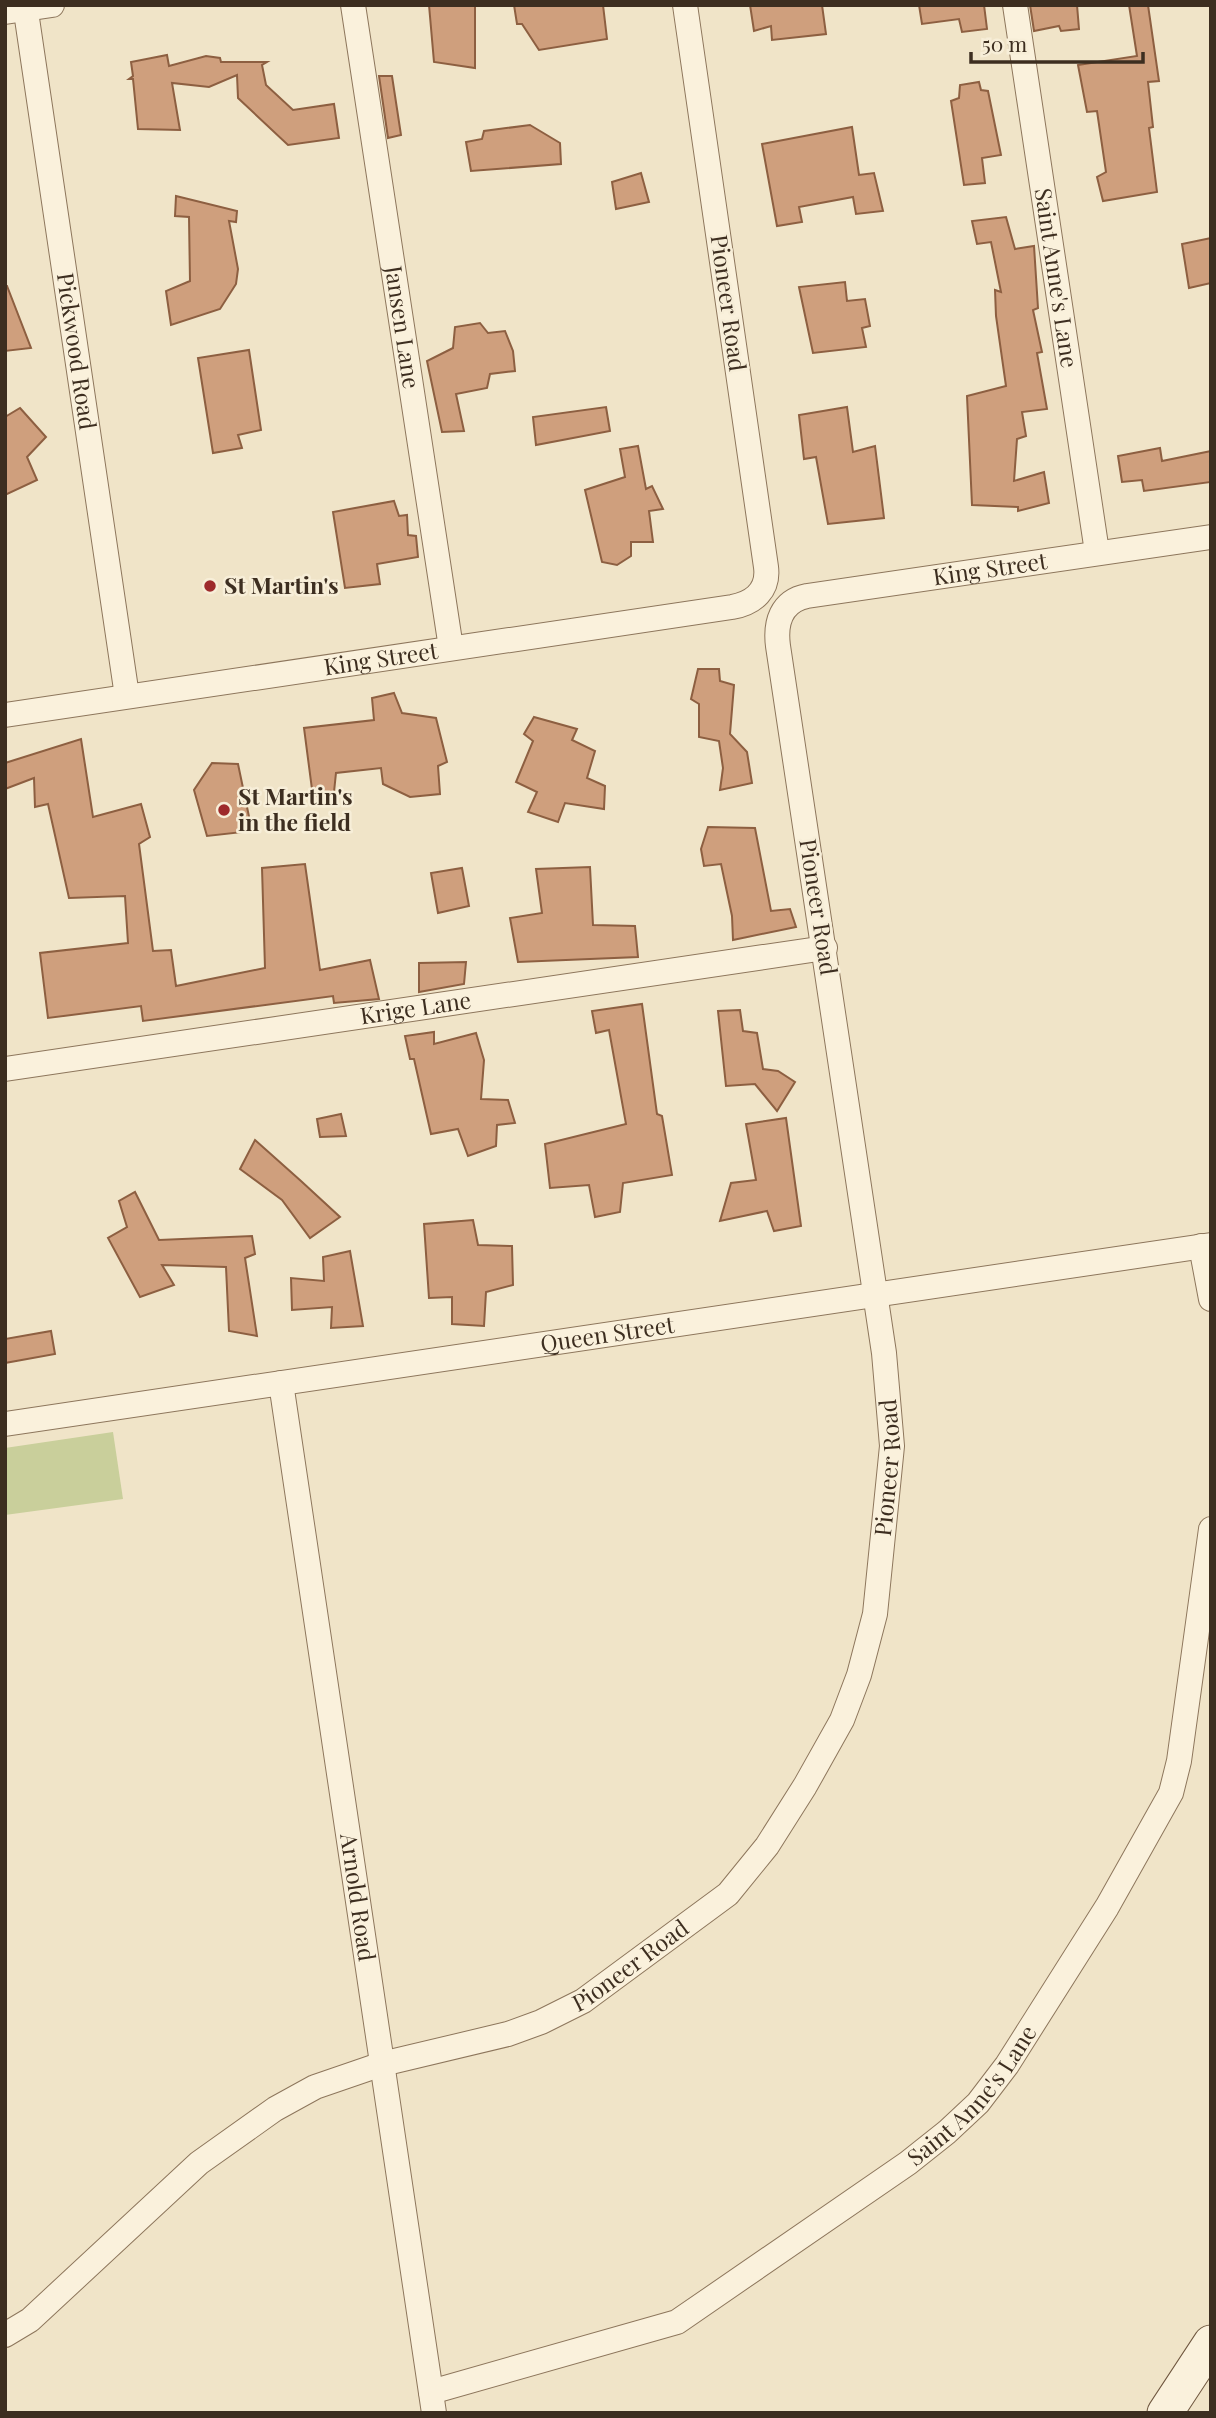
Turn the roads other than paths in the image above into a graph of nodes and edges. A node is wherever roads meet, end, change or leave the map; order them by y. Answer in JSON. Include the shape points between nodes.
{"nodes":[{"id":1,"x":51,"y":5,"type":"edge"},
{"id":2,"x":353,"y":5,"type":"edge"},
{"id":3,"x":685,"y":5,"type":"edge"},
{"id":4,"x":1015,"y":5,"type":"edge"},
{"id":5,"x":19,"y":9,"type":"edge"},
{"id":6,"x":1211,"y":537,"type":"edge"},
{"id":7,"x":1097,"y":552,"type":"junction"},
{"id":8,"x":755,"y":598,"type":"joint"},
{"id":9,"x":779,"y":618,"type":"joint"},
{"id":10,"x":451,"y":648,"type":"junction"},
{"id":11,"x":127,"y":696,"type":"junction"},
{"id":12,"x":5,"y":715,"type":"edge"},
{"id":13,"x":825,"y":948,"type":"junction"},
{"id":14,"x":5,"y":1069,"type":"edge"},
{"id":15,"x":1206,"y":1246,"type":"edge"},
{"id":16,"x":873,"y":1293,"type":"junction"},
{"id":17,"x":1211,"y":1300,"type":"edge"},
{"id":18,"x":281,"y":1383,"type":"junction"},
{"id":19,"x":5,"y":1424,"type":"edge"},
{"id":20,"x":1211,"y":1529,"type":"edge"},
{"id":21,"x":382,"y":2064,"type":"junction"},
{"id":22,"x":5,"y":2336,"type":"edge"},
{"id":23,"x":1211,"y":2343,"type":"edge"},
{"id":24,"x":433,"y":2402,"type":"edge"},
{"id":25,"x":1166,"y":2413,"type":"edge"}],
"edges":[{"from":1,"to":5,"type":"street"},
{"from":2,"to":10,"type":"street","name":"Jansen Lane"},
{"from":3,"to":8,"type":"street","name":"Pioneer Road","via":[[766,567],[766,582]]},
{"from":4,"to":7,"type":"street","name":"Saint Anne's Lane"},
{"from":5,"to":11,"type":"street","name":"Pickwood Road"},
{"from":6,"to":7,"type":"street","name":"King Street"},
{"from":7,"to":9,"type":"street","name":"King Street","via":[[807,596],[795,599]]},
{"from":8,"to":10,"type":"street","name":"King Street","via":[[732,607]]},
{"from":9,"to":13,"type":"street","name":"Pioneer Road","via":[[778,646]]},
{"from":10,"to":11,"type":"street","name":"King Street"},
{"from":11,"to":12,"type":"street","name":"King Street"},
{"from":13,"to":14,"type":"street","name":"Krige Lane"},
{"from":13,"to":16,"type":"street","name":"Pioneer Road"},
{"from":15,"to":16,"type":"street","name":"Queen Street"},
{"from":15,"to":17,"type":"street"},
{"from":16,"to":18,"type":"street","name":"Queen Street"},
{"from":16,"to":21,"type":"street","name":"Pioneer Road","via":[[893,1439],[875,1614],[842,1720],[767,1846],[728,1894],[583,2001],[524,2029]]},
{"from":18,"to":19,"type":"street","name":"Queen Street"},
{"from":18,"to":21,"type":"street","name":"Arnold Road"},
{"from":20,"to":24,"type":"street","name":"Saint Anne's Lane","via":[[1171,1793],[1107,1907],[978,2103],[908,2163],[677,2322]]},
{"from":21,"to":22,"type":"street","name":"Pioneer Road","via":[[315,2087],[237,2134],[161,2196],[30,2320]]},
{"from":21,"to":24,"type":"street","name":"Arnold Road"},
{"from":23,"to":25,"type":"main road"}]}
